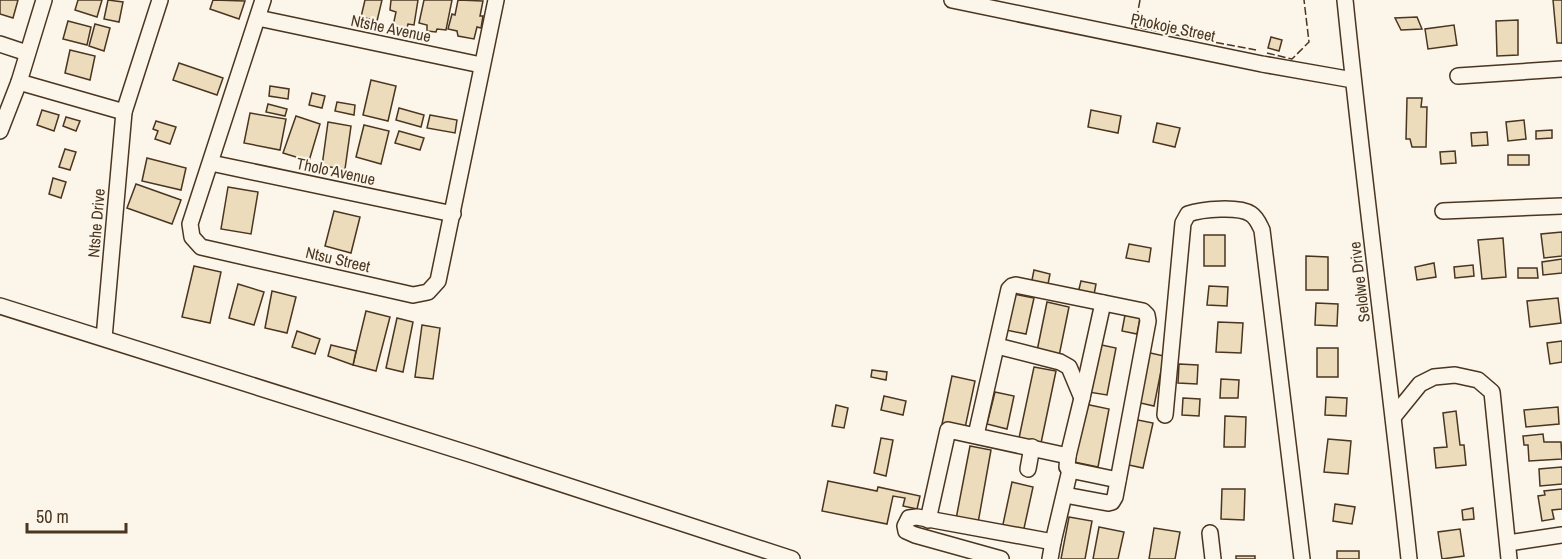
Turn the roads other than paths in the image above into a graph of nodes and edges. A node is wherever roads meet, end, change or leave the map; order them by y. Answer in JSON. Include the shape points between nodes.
{"nodes":[{"id":1,"x":44,"y":0,"type":"edge"},
{"id":2,"x":160,"y":0,"type":"edge"},
{"id":3,"x":263,"y":0,"type":"edge"},
{"id":4,"x":496,"y":0,"type":"edge"},
{"id":5,"x":952,"y":0,"type":"edge"},
{"id":6,"x":1345,"y":0,"type":"edge"},
{"id":7,"x":258,"y":18,"type":"junction"},
{"id":8,"x":0,"y":44,"type":"edge"},
{"id":9,"x":27,"y":53,"type":"junction"},
{"id":10,"x":482,"y":65,"type":"junction"},
{"id":11,"x":1562,"y":69,"type":"edge"},
{"id":12,"x":1458,"y":76,"type":"dead end"},
{"id":13,"x":1353,"y":80,"type":"junction"},
{"id":14,"x":19,"y":82,"type":"junction"},
{"id":15,"x":124,"y":111,"type":"junction"},
{"id":16,"x":0,"y":131,"type":"edge"},
{"id":17,"x":211,"y":163,"type":"junction"},
{"id":18,"x":1562,"y":206,"type":"edge"},
{"id":19,"x":1443,"y":211,"type":"dead end"},
{"id":20,"x":453,"y":214,"type":"junction"},
{"id":21,"x":1103,"y":303,"type":"junction"},
{"id":22,"x":0,"y":306,"type":"edge"},
{"id":23,"x":104,"y":338,"type":"junction"},
{"id":24,"x":997,"y":346,"type":"junction"},
{"id":25,"x":1082,"y":398,"type":"junction"},
{"id":26,"x":1165,"y":416,"type":"dead end"},
{"id":27,"x":1394,"y":416,"type":"junction"},
{"id":28,"x":976,"y":435,"type":"junction"},
{"id":29,"x":1032,"y":447,"type":"junction"},
{"id":30,"x":1069,"y":463,"type":"junction"},
{"id":31,"x":1028,"y":469,"type":"dead end"},
{"id":32,"x":1118,"y":480,"type":"junction"},
{"id":33,"x":1065,"y":495,"type":"junction"},
{"id":34,"x":928,"y":520,"type":"junction"},
{"id":35,"x":982,"y":528,"type":"junction"},
{"id":36,"x":1210,"y":533,"type":"dead end"},
{"id":37,"x":1562,"y":535,"type":"edge"},
{"id":38,"x":1053,"y":542,"type":"junction"},
{"id":39,"x":1508,"y":543,"type":"junction"},
{"id":40,"x":977,"y":552,"type":"junction"},
{"id":41,"x":792,"y":559,"type":"edge"},
{"id":42,"x":1002,"y":559,"type":"edge"},
{"id":43,"x":1050,"y":559,"type":"edge"},
{"id":44,"x":1213,"y":559,"type":"edge"},
{"id":45,"x":1302,"y":559,"type":"edge"},
{"id":46,"x":1409,"y":559,"type":"edge"},
{"id":47,"x":1509,"y":559,"type":"edge"}],
"edges":[{"from":1,"to":9,"type":"street"},
{"from":2,"to":15,"type":"street","name":"Ntshe Drive"},
{"from":3,"to":7,"type":"street","name":"Ntsu Street"},
{"from":4,"to":10,"type":"street","name":"Ntsu Street"},
{"from":5,"to":13,"type":"street","name":"Phokoje Street"},
{"from":6,"to":13,"type":"street","name":"Selolwe Drive"},
{"from":7,"to":10,"type":"street","name":"Ntshe Avenue"},
{"from":7,"to":17,"type":"street","name":"Ntsu Street"},
{"from":8,"to":9,"type":"street"},
{"from":9,"to":14,"type":"street"},
{"from":10,"to":20,"type":"street","name":"Ntsu Street"},
{"from":11,"to":12,"type":"street"},
{"from":13,"to":27,"type":"street","name":"Selolwe Drive"},
{"from":14,"to":15,"type":"street"},
{"from":14,"to":16,"type":"street"},
{"from":15,"to":23,"type":"street","name":"Ntshe Drive"},
{"from":17,"to":20,"type":"street","name":"Tholo Avenue"},
{"from":17,"to":20,"type":"street","name":"Ntsu Street","via":[[190,224],[192,237],[201,247],[413,295],[428,292],[438,281]]},
{"from":18,"to":19,"type":"street"},
{"from":21,"to":24,"type":"street","via":[[1012,286]]},
{"from":21,"to":25,"type":"street"},
{"from":21,"to":32,"type":"street","via":[[1143,311],[1148,321]]},
{"from":22,"to":23,"type":"street"},
{"from":23,"to":41,"type":"street"},
{"from":24,"to":25,"type":"street","via":[[1069,367]]},
{"from":24,"to":28,"type":"street"},
{"from":25,"to":30,"type":"street"},
{"from":26,"to":45,"type":"street","via":[[1183,223],[1188,214],[1197,211],[1250,213],[1262,230]]},
{"from":27,"to":39,"type":"street","via":[[1420,384],[1434,377],[1455,375],[1478,381],[1492,392]]},
{"from":27,"to":46,"type":"street","name":"Selolwe Drive"},
{"from":28,"to":29,"type":"street"},
{"from":28,"to":34,"type":"street","via":[[946,432]]},
{"from":29,"to":30,"type":"street"},
{"from":29,"to":31,"type":"street"},
{"from":30,"to":32,"type":"street"},
{"from":30,"to":33,"type":"street"},
{"from":32,"to":33,"type":"street","via":[[1112,502]]},
{"from":33,"to":38,"type":"street"},
{"from":34,"to":35,"type":"street"},
{"from":34,"to":40,"type":"street","via":[[909,518],[906,531]]},
{"from":35,"to":38,"type":"street"},
{"from":35,"to":40,"type":"street"},
{"from":36,"to":44,"type":"street"},
{"from":37,"to":39,"type":"street"},
{"from":38,"to":43,"type":"street"},
{"from":39,"to":47,"type":"street"},
{"from":40,"to":42,"type":"street"}]}
